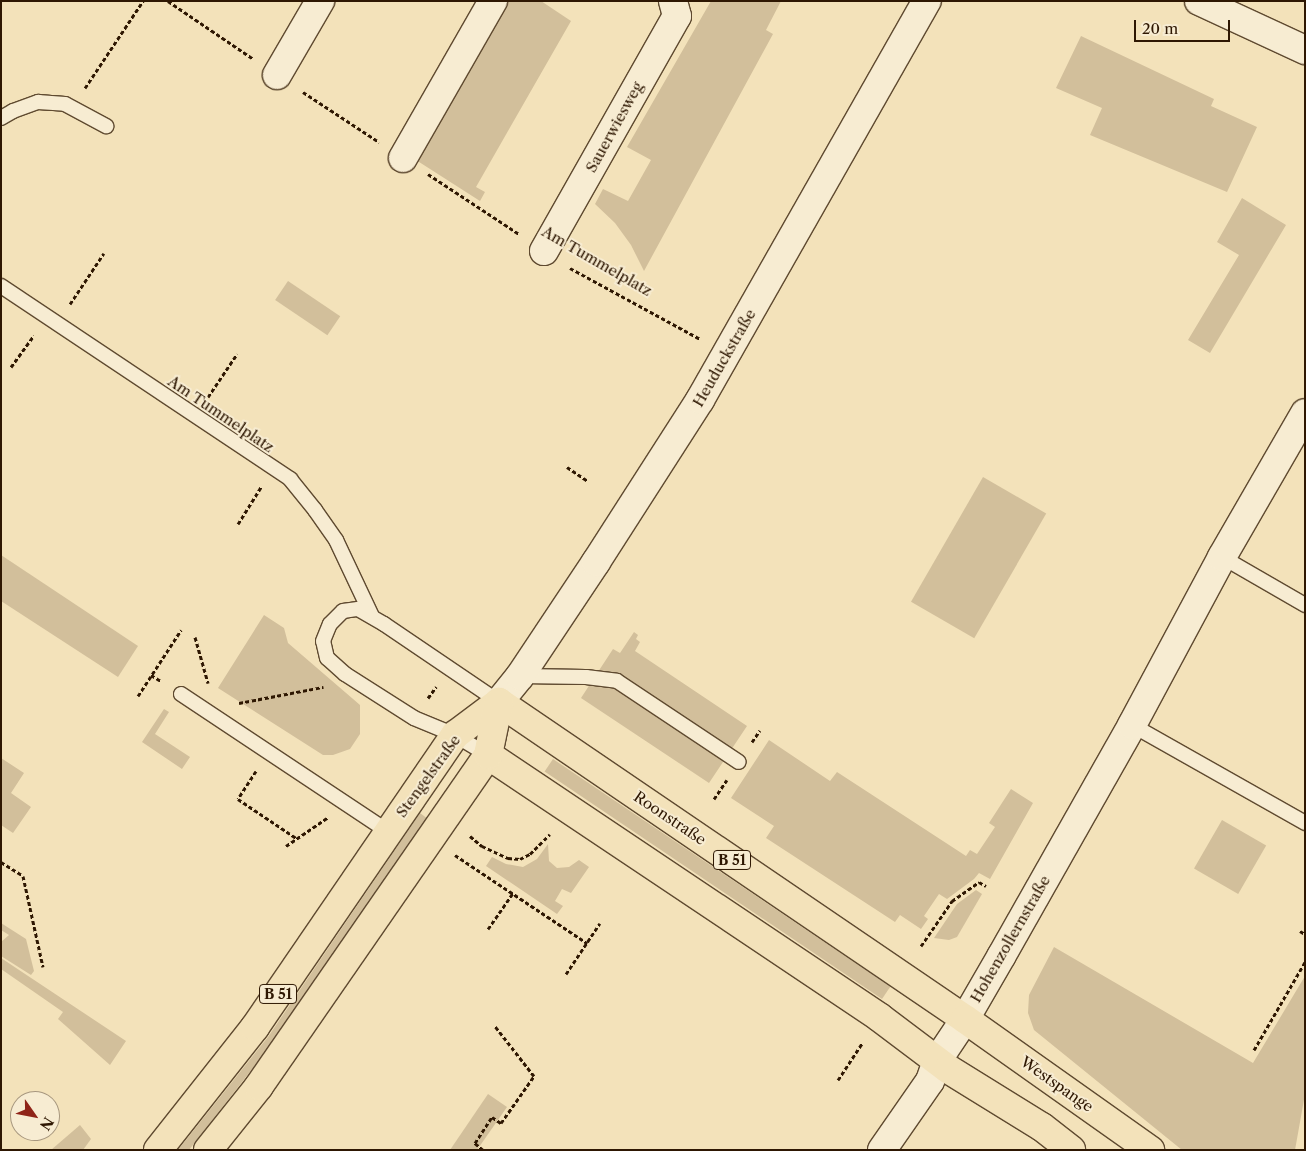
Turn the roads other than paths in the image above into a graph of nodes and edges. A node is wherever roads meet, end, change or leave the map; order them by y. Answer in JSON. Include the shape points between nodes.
{"nodes":[{"id":1,"x":320,"y":1,"type":"edge"},
{"id":2,"x":493,"y":1,"type":"edge"},
{"id":3,"x":674,"y":1,"type":"edge"},
{"id":4,"x":927,"y":1,"type":"edge"},
{"id":5,"x":1200,"y":1,"type":"edge"},
{"id":6,"x":1305,"y":50,"type":"edge"},
{"id":7,"x":277,"y":75,"type":"dead end"},
{"id":8,"x":1,"y":118,"type":"edge"},
{"id":9,"x":106,"y":126,"type":"dead end"},
{"id":10,"x":403,"y":158,"type":"road end"},
{"id":11,"x":544,"y":251,"type":"road end"},
{"id":12,"x":1,"y":286,"type":"edge"},
{"id":13,"x":1305,"y":413,"type":"edge"},
{"id":14,"x":1222,"y":557,"type":"junction"},
{"id":15,"x":1305,"y":606,"type":"edge"},
{"id":16,"x":372,"y":616,"type":"junction"},
{"id":17,"x":520,"y":676,"type":"junction"},
{"id":18,"x":181,"y":694,"type":"dead end"},
{"id":19,"x":499,"y":702,"type":"junction"},
{"id":20,"x":1132,"y":725,"type":"junction"},
{"id":21,"x":455,"y":735,"type":"junction"},
{"id":22,"x":488,"y":755,"type":"junction"},
{"id":23,"x":739,"y":762,"type":"dead end"},
{"id":24,"x":1305,"y":823,"type":"edge"},
{"id":25,"x":388,"y":832,"type":"junction"},
{"id":26,"x":965,"y":1018,"type":"junction"},
{"id":27,"x":937,"y":1061,"type":"junction"},
{"id":28,"x":158,"y":1150,"type":"edge"},
{"id":29,"x":208,"y":1150,"type":"edge"},
{"id":30,"x":882,"y":1150,"type":"edge"},
{"id":31,"x":1071,"y":1150,"type":"edge"},
{"id":32,"x":1150,"y":1150,"type":"edge"}],
"edges":[{"from":1,"to":7,"type":"street"},
{"from":2,"to":10,"type":"street"},
{"from":3,"to":11,"type":"street","name":"Sauerwiesweg","via":[[677,16]]},
{"from":4,"to":17,"type":"street","name":"Heuduckstraße","via":[[727,354],[616,532]]},
{"from":5,"to":6,"type":"street"},
{"from":8,"to":9,"type":"lane","via":[[13,110],[38,102],[65,104]]},
{"from":12,"to":16,"type":"lane","name":"Am Tummelplatz","via":[[290,479],[336,540]]},
{"from":13,"to":14,"type":"street","name":"Hohenzollernstraße"},
{"from":14,"to":15,"type":"lane"},
{"from":14,"to":20,"type":"street","name":"Hohenzollernstraße"},
{"from":16,"to":19,"type":"lane"},
{"from":16,"to":21,"type":"lane","via":[[358,609],[343,611],[330,624],[323,641],[327,658],[345,674],[414,718]]},
{"from":17,"to":19,"type":"street","name":"Heuduckstraße"},
{"from":17,"to":23,"type":"lane","via":[[617,681]]},
{"from":18,"to":25,"type":"lane"},
{"from":19,"to":21,"type":"main road","name":"Stengelstraße","number":"B 51"},
{"from":19,"to":22,"type":"main road","number":"B 51"},
{"from":19,"to":26,"type":"main road","name":"Roonstraße","number":"B 51"},
{"from":20,"to":24,"type":"lane"},
{"from":20,"to":26,"type":"street","name":"Hohenzollernstraße"},
{"from":21,"to":22,"type":"lane"},
{"from":21,"to":25,"type":"main road","name":"Stengelstraße","number":"B 51"},
{"from":22,"to":27,"type":"main road","via":[[854,1000]]},
{"from":22,"to":29,"type":"main road","number":"B 51","via":[[259,1086]]},
{"from":25,"to":28,"type":"main road","name":"Stengelstraße","number":"B 51","via":[[255,1028]]},
{"from":26,"to":27,"type":"street","name":"Hohenzollernstraße"},
{"from":26,"to":32,"type":"main road","name":"Westspange","number":"B 51"},
{"from":27,"to":30,"type":"street","name":"Hohenzollernstraße","via":[[930,1081]]},
{"from":27,"to":31,"type":"main road","via":[[1042,1127]]}]}
